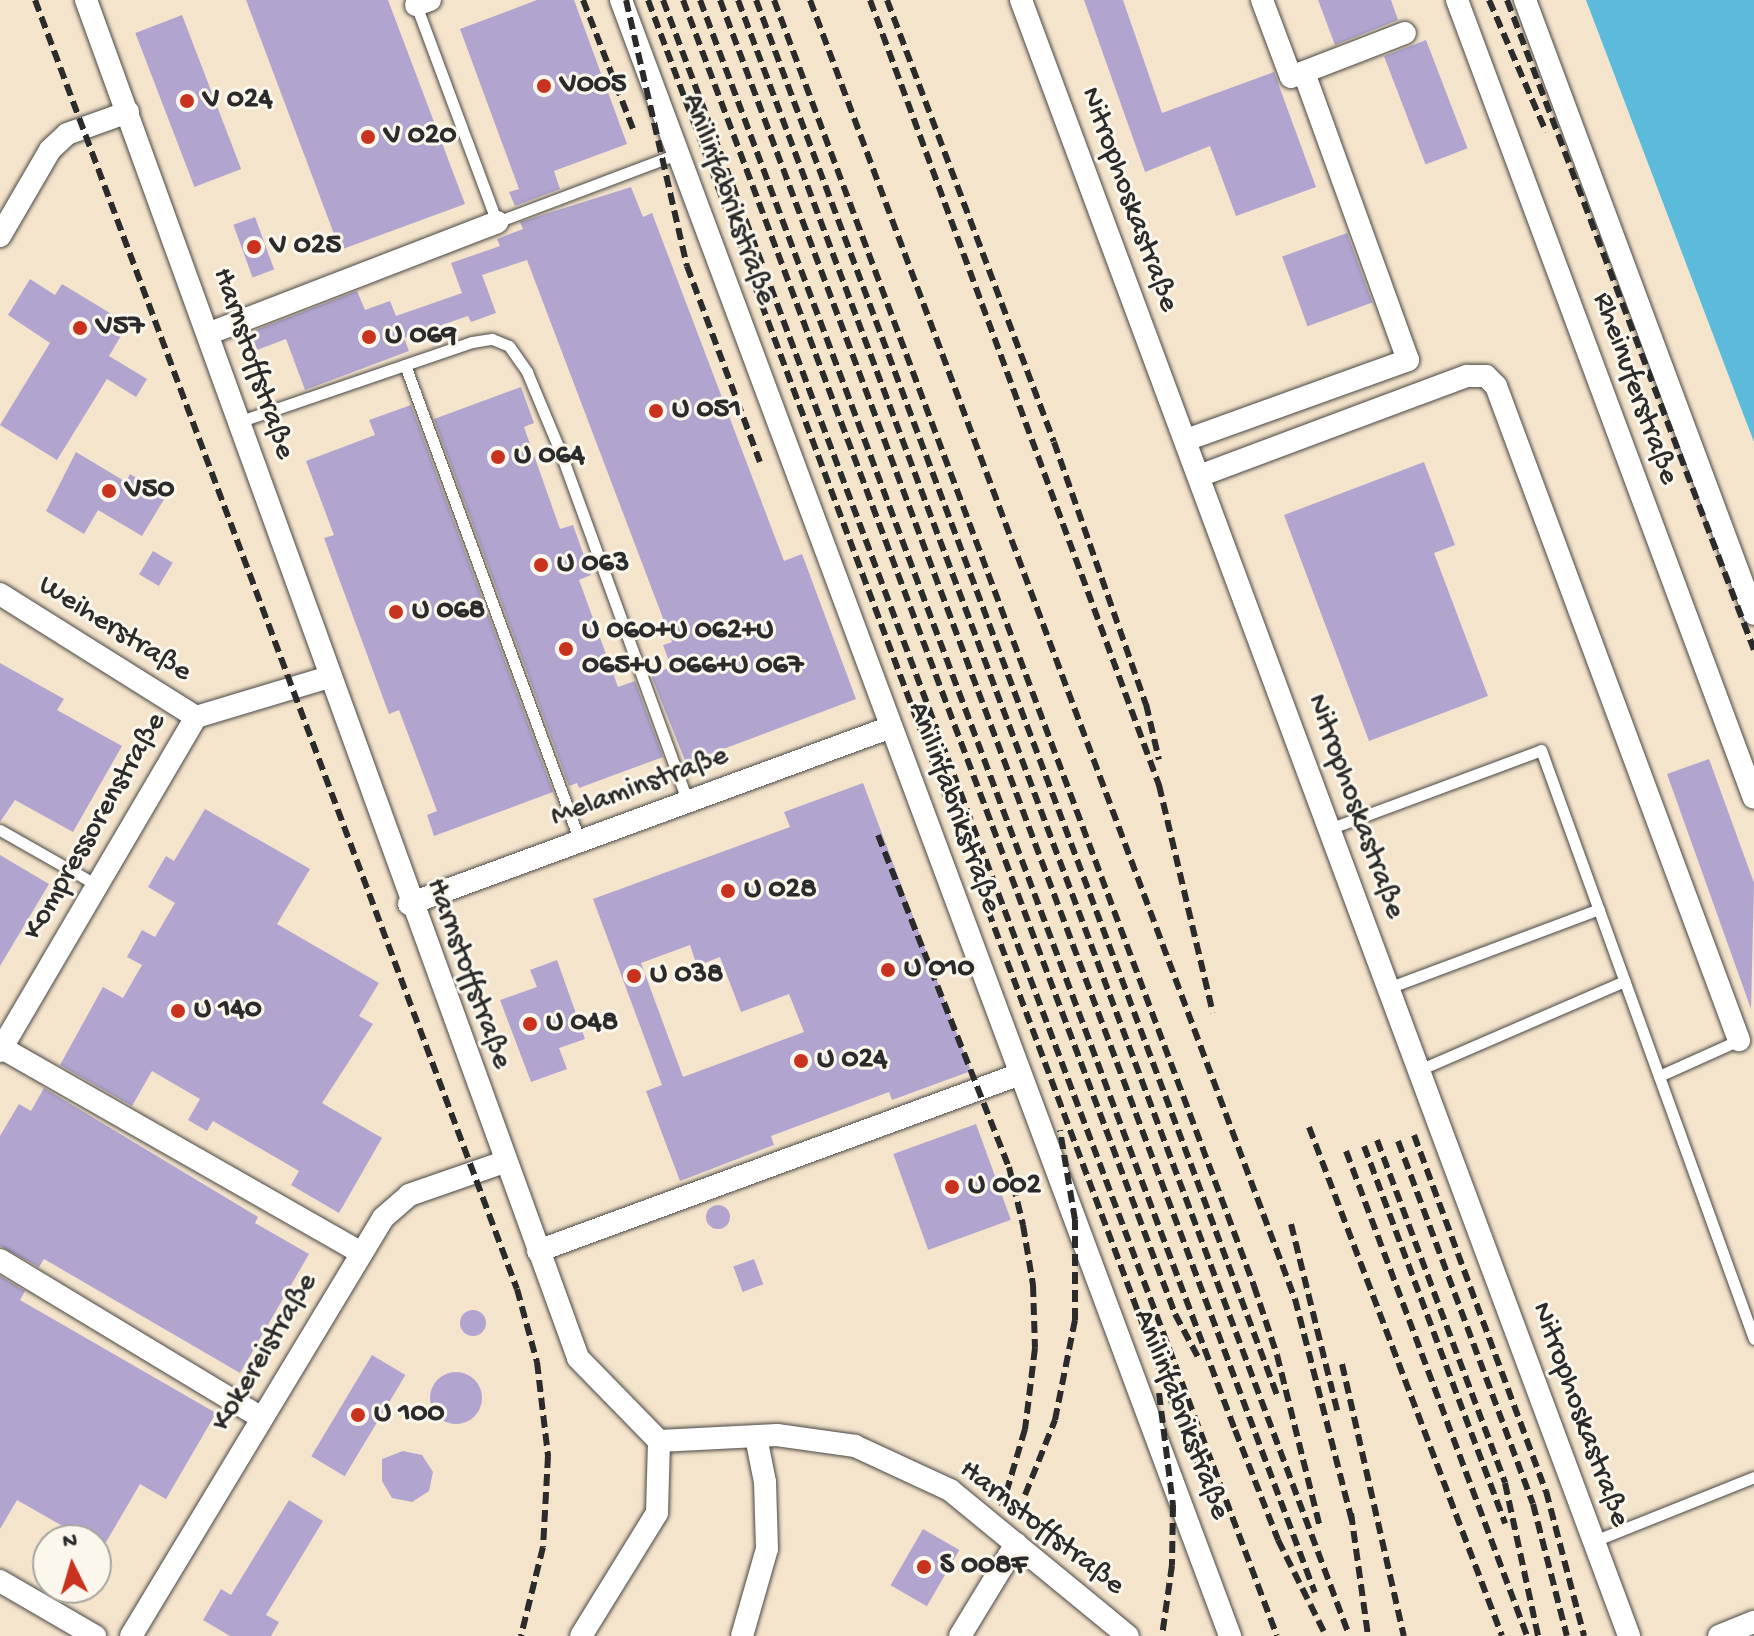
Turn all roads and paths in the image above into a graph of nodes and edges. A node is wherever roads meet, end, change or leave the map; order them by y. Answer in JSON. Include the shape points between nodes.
{"nodes":[{"id":1,"x":86,"y":0,"type":"edge"},
{"id":2,"x":621,"y":0,"type":"edge"},
{"id":3,"x":1021,"y":0,"type":"edge"},
{"id":4,"x":1262,"y":0,"type":"edge"},
{"id":5,"x":1457,"y":0,"type":"edge"},
{"id":6,"x":1525,"y":0,"type":"edge"},
{"id":7,"x":420,"y":2,"type":"edge"},
{"id":8,"x":1405,"y":33,"type":"dead end"},
{"id":9,"x":1304,"y":72,"type":"junction"},
{"id":10,"x":128,"y":112,"type":"junction"},
{"id":11,"x":677,"y":154,"type":"junction"},
{"id":12,"x":497,"y":222,"type":"junction"},
{"id":13,"x":0,"y":236,"type":"edge"},
{"id":14,"x":210,"y":333,"type":"junction"},
{"id":15,"x":1408,"y":360,"type":"junction"},
{"id":16,"x":405,"y":365,"type":"junction"},
{"id":17,"x":1420,"y":393,"type":"junction"},
{"id":18,"x":241,"y":421,"type":"junction"},
{"id":19,"x":1186,"y":440,"type":"junction"},
{"id":20,"x":1199,"y":476,"type":"junction"},
{"id":21,"x":0,"y":594,"type":"edge"},
{"id":22,"x":1754,"y":614,"type":"edge"},
{"id":23,"x":329,"y":677,"type":"junction"},
{"id":24,"x":196,"y":717,"type":"junction"},
{"id":25,"x":891,"y":727,"type":"junction"},
{"id":26,"x":1754,"y":798,"type":"edge"},
{"id":27,"x":688,"y":802,"type":"junction"},
{"id":28,"x":1329,"y":829,"type":"junction"},
{"id":29,"x":0,"y":830,"type":"edge"},
{"id":30,"x":580,"y":842,"type":"junction"},
{"id":31,"x":97,"y":885,"type":"junction"},
{"id":32,"x":409,"y":904,"type":"junction"},
{"id":33,"x":1599,"y":909,"type":"junction"},
{"id":34,"x":1625,"y":981,"type":"junction"},
{"id":35,"x":1388,"y":988,"type":"junction"},
{"id":36,"x":1739,"y":1040,"type":"joint"},
{"id":37,"x":1,"y":1049,"type":"edge"},
{"id":38,"x":1419,"y":1070,"type":"junction"},
{"id":39,"x":1020,"y":1074,"type":"junction"},
{"id":40,"x":1659,"y":1076,"type":"junction"},
{"id":41,"x":504,"y":1162,"type":"junction"},
{"id":42,"x":538,"y":1251,"type":"junction"},
{"id":43,"x":362,"y":1253,"type":"junction"},
{"id":44,"x":0,"y":1260,"type":"edge"},
{"id":45,"x":1754,"y":1339,"type":"edge"},
{"id":46,"x":262,"y":1418,"type":"junction"},
{"id":47,"x":756,"y":1437,"type":"junction"},
{"id":48,"x":659,"y":1441,"type":"junction"},
{"id":49,"x":1754,"y":1477,"type":"edge"},
{"id":50,"x":1594,"y":1541,"type":"junction"},
{"id":51,"x":1016,"y":1544,"type":"junction"},
{"id":52,"x":0,"y":1581,"type":"edge"},
{"id":53,"x":1754,"y":1622,"type":"edge"},
{"id":54,"x":136,"y":1634,"type":"edge"},
{"id":55,"x":95,"y":1636,"type":"edge"},
{"id":56,"x":581,"y":1636,"type":"edge"},
{"id":57,"x":742,"y":1636,"type":"edge"},
{"id":58,"x":960,"y":1636,"type":"edge"},
{"id":59,"x":1128,"y":1636,"type":"edge"},
{"id":60,"x":1230,"y":1636,"type":"edge"},
{"id":61,"x":1629,"y":1636,"type":"edge"},
{"id":62,"x":1719,"y":1636,"type":"edge"}],
"edges":[{"from":1,"to":10,"type":"street","name":"Harnstoffstraße"},
{"from":2,"to":11,"type":"street","name":"Anilinfabrikstraße"},
{"from":3,"to":19,"type":"street","name":"Nitrophoskastraße"},
{"from":4,"to":9,"type":"street","via":[[1291,77]]},
{"from":5,"to":26,"type":"street","name":"Rheinuferstraße"},
{"from":6,"to":22,"type":"street"},
{"from":7,"to":12,"type":"lane"},
{"from":8,"to":9,"type":"street"},
{"from":9,"to":15,"type":"street"},
{"from":10,"to":13,"type":"street","via":[[59,142]]},
{"from":10,"to":14,"type":"street","name":"Harnstoffstraße"},
{"from":11,"to":12,"type":"lane"},
{"from":11,"to":25,"type":"street","name":"Anilinfabrikstraße"},
{"from":12,"to":14,"type":"street"},
{"from":14,"to":18,"type":"street","name":"Harnstoffstraße"},
{"from":15,"to":17,"type":"street"},
{"from":15,"to":19,"type":"street"},
{"from":16,"to":18,"type":"lane"},
{"from":16,"to":27,"type":"lane","via":[[482,339],[502,342],[517,354],[611,582]]},
{"from":16,"to":30,"type":"lane"},
{"from":17,"to":20,"type":"street"},
{"from":17,"to":36,"type":"street","via":[[1467,376],[1486,376],[1496,386]]},
{"from":18,"to":23,"type":"street","name":"Harnstoffstraße"},
{"from":19,"to":20,"type":"street","name":"Nitrophoskastraße"},
{"from":20,"to":28,"type":"street","name":"Nitrophoskastraße"},
{"from":21,"to":24,"type":"street","name":"Weiherstraße"},
{"from":23,"to":24,"type":"street"},
{"from":23,"to":32,"type":"street","name":"Harnstoffstraße"},
{"from":24,"to":31,"type":"street","name":"Kompressorenstraße"},
{"from":25,"to":27,"type":"street","name":"Melaminstraße"},
{"from":25,"to":39,"type":"street","name":"Anilinfabrikstraße"},
{"from":27,"to":30,"type":"street","name":"Melaminstraße"},
{"from":28,"to":33,"type":"lane","via":[[1541,750]]},
{"from":28,"to":35,"type":"street","name":"Nitrophoskastraße"},
{"from":29,"to":31,"type":"lane"},
{"from":30,"to":32,"type":"street","name":"Melaminstraße"},
{"from":31,"to":37,"type":"street","name":"Kompressorenstraße"},
{"from":32,"to":41,"type":"street","name":"Harnstoffstraße"},
{"from":33,"to":34,"type":"lane"},
{"from":33,"to":35,"type":"lane"},
{"from":34,"to":38,"type":"lane"},
{"from":34,"to":40,"type":"lane"},
{"from":35,"to":38,"type":"street","name":"Nitrophoskastraße"},
{"from":36,"to":40,"type":"lane"},
{"from":37,"to":43,"type":"street"},
{"from":38,"to":50,"type":"street","name":"Nitrophoskastraße"},
{"from":39,"to":42,"type":"street"},
{"from":39,"to":60,"type":"street","name":"Anilinfabrikstraße"},
{"from":40,"to":45,"type":"lane"},
{"from":41,"to":42,"type":"street","name":"Harnstoffstraße"},
{"from":41,"to":43,"type":"street","name":"Kokereistraße","via":[[409,1195],[383,1218]]},
{"from":42,"to":48,"type":"street","name":"Harnstoffstraße","via":[[578,1358]]},
{"from":43,"to":46,"type":"street","name":"Kokereistraße"},
{"from":44,"to":46,"type":"street"},
{"from":46,"to":54,"type":"street","name":"Kokereistraße"},
{"from":47,"to":48,"type":"street","name":"Harnstoffstraße"},
{"from":47,"to":51,"type":"street","name":"Harnstoffstraße","via":[[855,1446],[950,1490]]},
{"from":47,"to":57,"type":"street","via":[[765,1482],[767,1549]]},
{"from":48,"to":56,"type":"street","via":[[657,1513]]},
{"from":49,"to":50,"type":"lane"},
{"from":50,"to":61,"type":"street","name":"Nitrophoskastraße"},
{"from":51,"to":58,"type":"street"},
{"from":51,"to":59,"type":"street","name":"Harnstoffstraße"},
{"from":52,"to":55,"type":"street"},
{"from":53,"to":62,"type":"street"}]}
